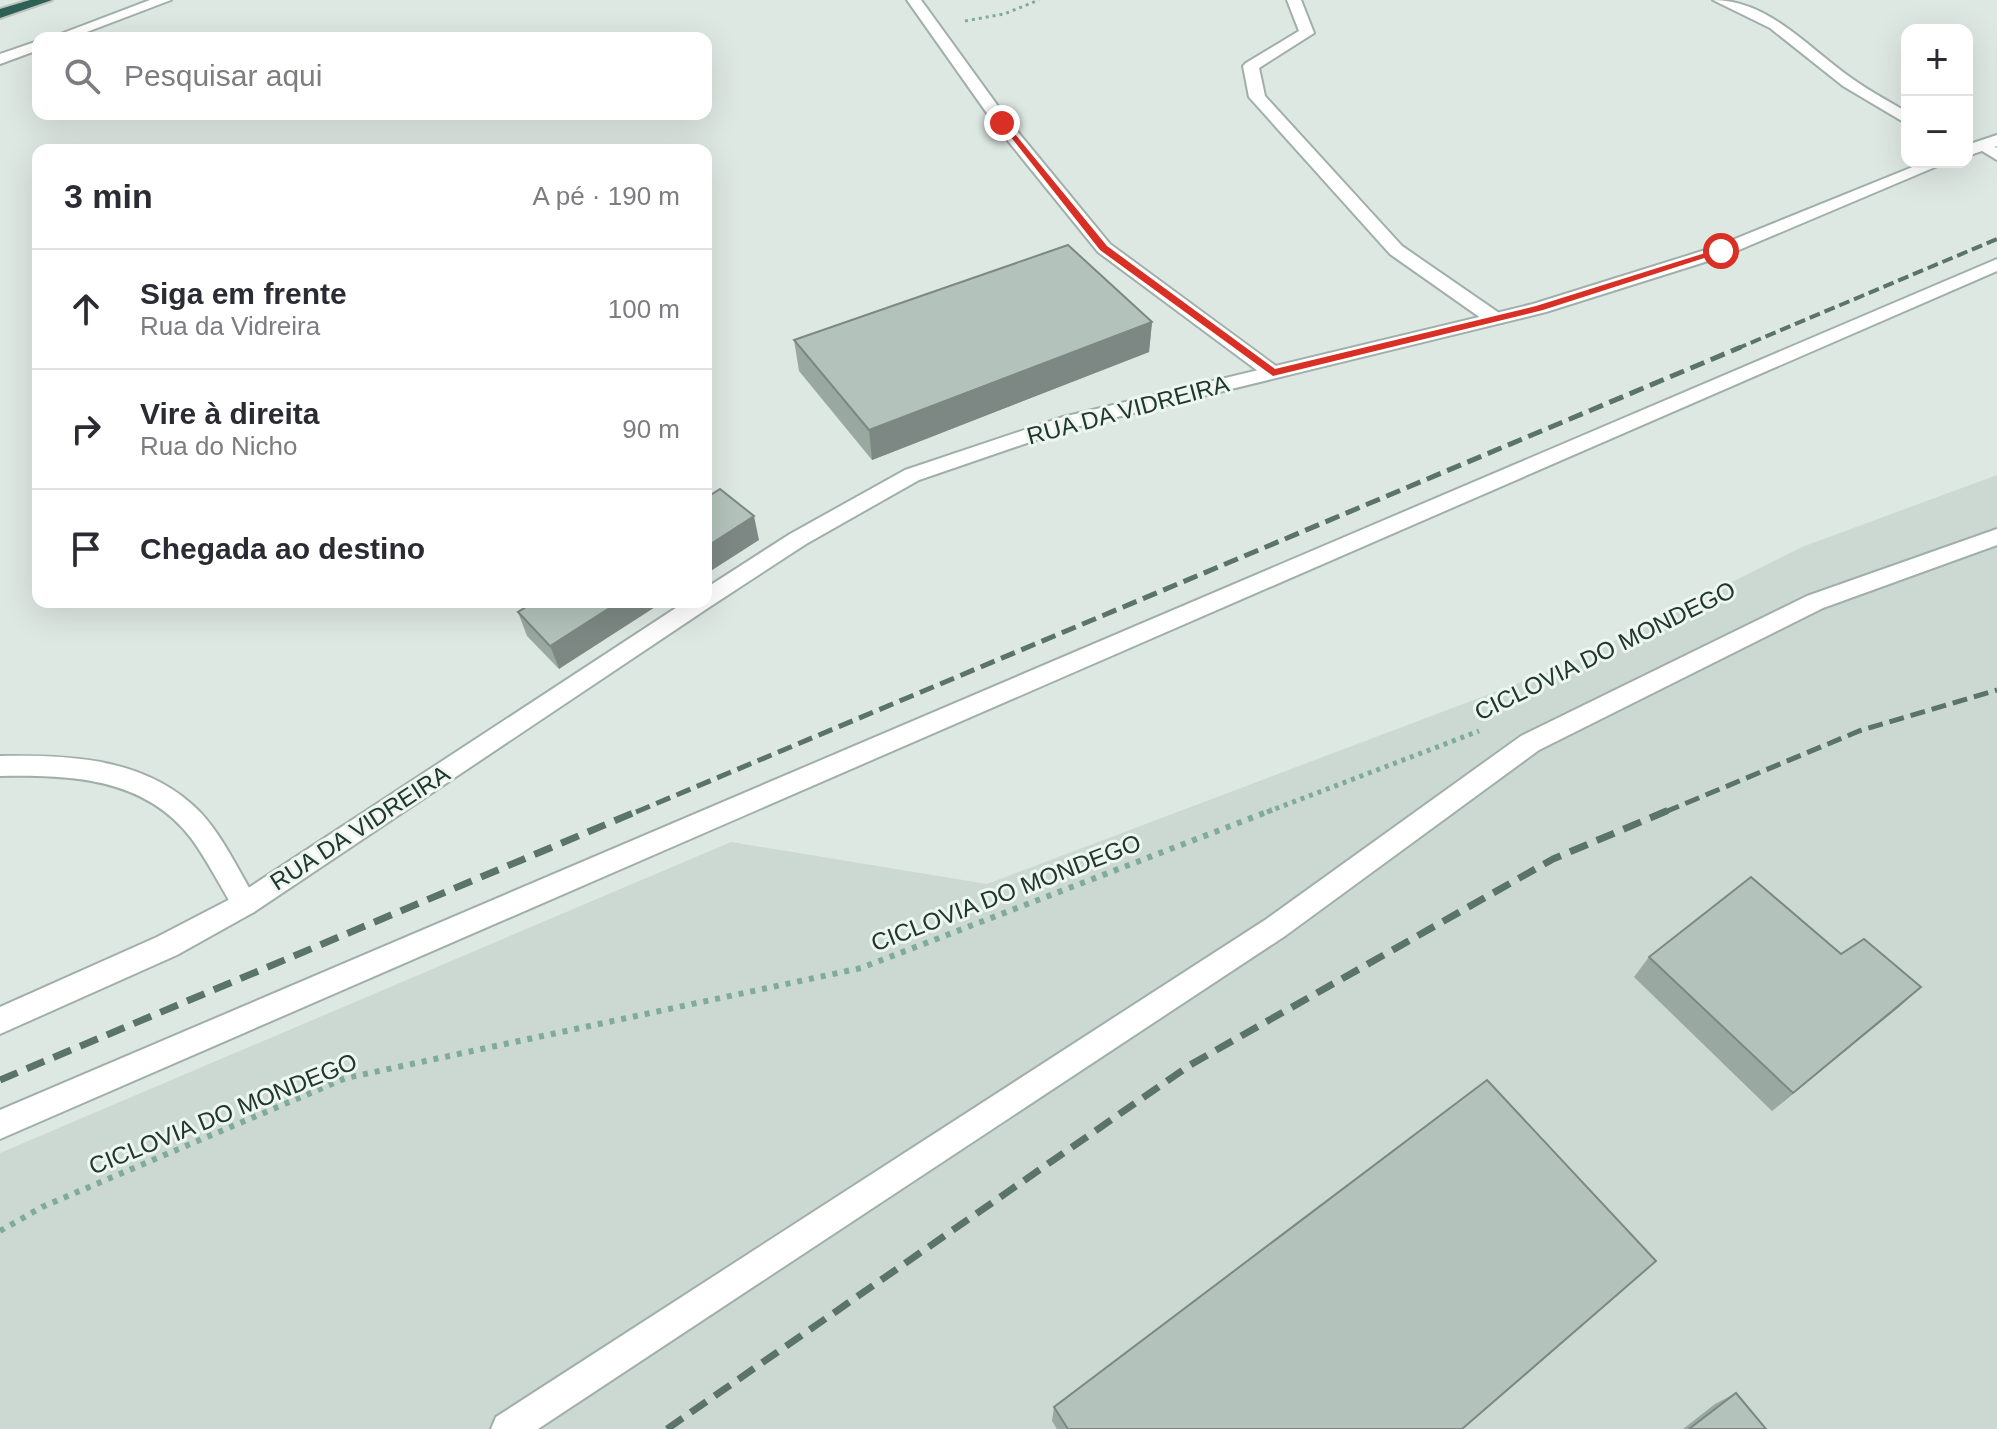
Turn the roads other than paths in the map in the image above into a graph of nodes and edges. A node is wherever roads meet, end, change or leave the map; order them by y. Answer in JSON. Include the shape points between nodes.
{"nodes":[{"id":1,"x":45,"y":0,"type":"edge"},
{"id":2,"x":164,"y":0,"type":"edge"},
{"id":3,"x":914,"y":0,"type":"edge"},
{"id":4,"x":1294,"y":0,"type":"edge"},
{"id":5,"x":1720,"y":0,"type":"edge"},
{"id":6,"x":0,"y":14,"type":"edge"},
{"id":7,"x":74,"y":32,"type":"edge"},
{"id":8,"x":32,"y":47,"type":"edge"},
{"id":9,"x":0,"y":59,"type":"edge"},
{"id":10,"x":1901,"y":115,"type":"edge"},
{"id":11,"x":1982,"y":146,"type":"edge"},
{"id":12,"x":1997,"y":155,"type":"edge"},
{"id":13,"x":1924,"y":168,"type":"edge"},
{"id":14,"x":1997,"y":264,"type":"edge"},
{"id":15,"x":1495,"y":319,"type":"junction"},
{"id":16,"x":1273,"y":373,"type":"junction"},
{"id":17,"x":1997,"y":537,"type":"edge"},
{"id":18,"x":712,"y":596,"type":"edge"},
{"id":19,"x":693,"y":608,"type":"edge"},
{"id":20,"x":0,"y":766,"type":"edge"},
{"id":21,"x":245,"y":904,"type":"junction"},
{"id":22,"x":0,"y":1021,"type":"edge"},
{"id":23,"x":0,"y":1125,"type":"edge"},
{"id":24,"x":508,"y":1429,"type":"edge"}],
"edges":[{"from":1,"to":6,"type":"highway"},
{"from":2,"to":7,"type":"street"},
{"from":3,"to":16,"type":"street","via":[[1002,123],[1104,248]]},
{"from":4,"to":15,"type":"street","via":[[1307,33],[1251,66],[1257,97],[1396,250]]},
{"from":5,"to":10,"type":"street","via":[[1775,25],[1848,83]]},
{"from":8,"to":9,"type":"street"},
{"from":11,"to":12,"type":"street"},
{"from":13,"to":15,"type":"street","name":"RUA DA VIDREIRA","via":[[1721,251]]},
{"from":14,"to":23,"type":"street"},
{"from":15,"to":16,"type":"street","name":"RUA DA VIDREIRA"},
{"from":16,"to":18,"type":"street","name":"RUA DA VIDREIRA","via":[[1063,424],[912,475],[798,539]]},
{"from":17,"to":24,"type":"street","via":[[1815,602],[1530,743],[1275,928]]},
{"from":19,"to":21,"type":"street","name":"RUA DA VIDREIRA"},
{"from":20,"to":21,"type":"street","via":[[58,764],[109,770],[153,790],[192,821]]},
{"from":21,"to":22,"type":"street","name":"RUA DA VIDREIRA","via":[[167,946]]}]}
